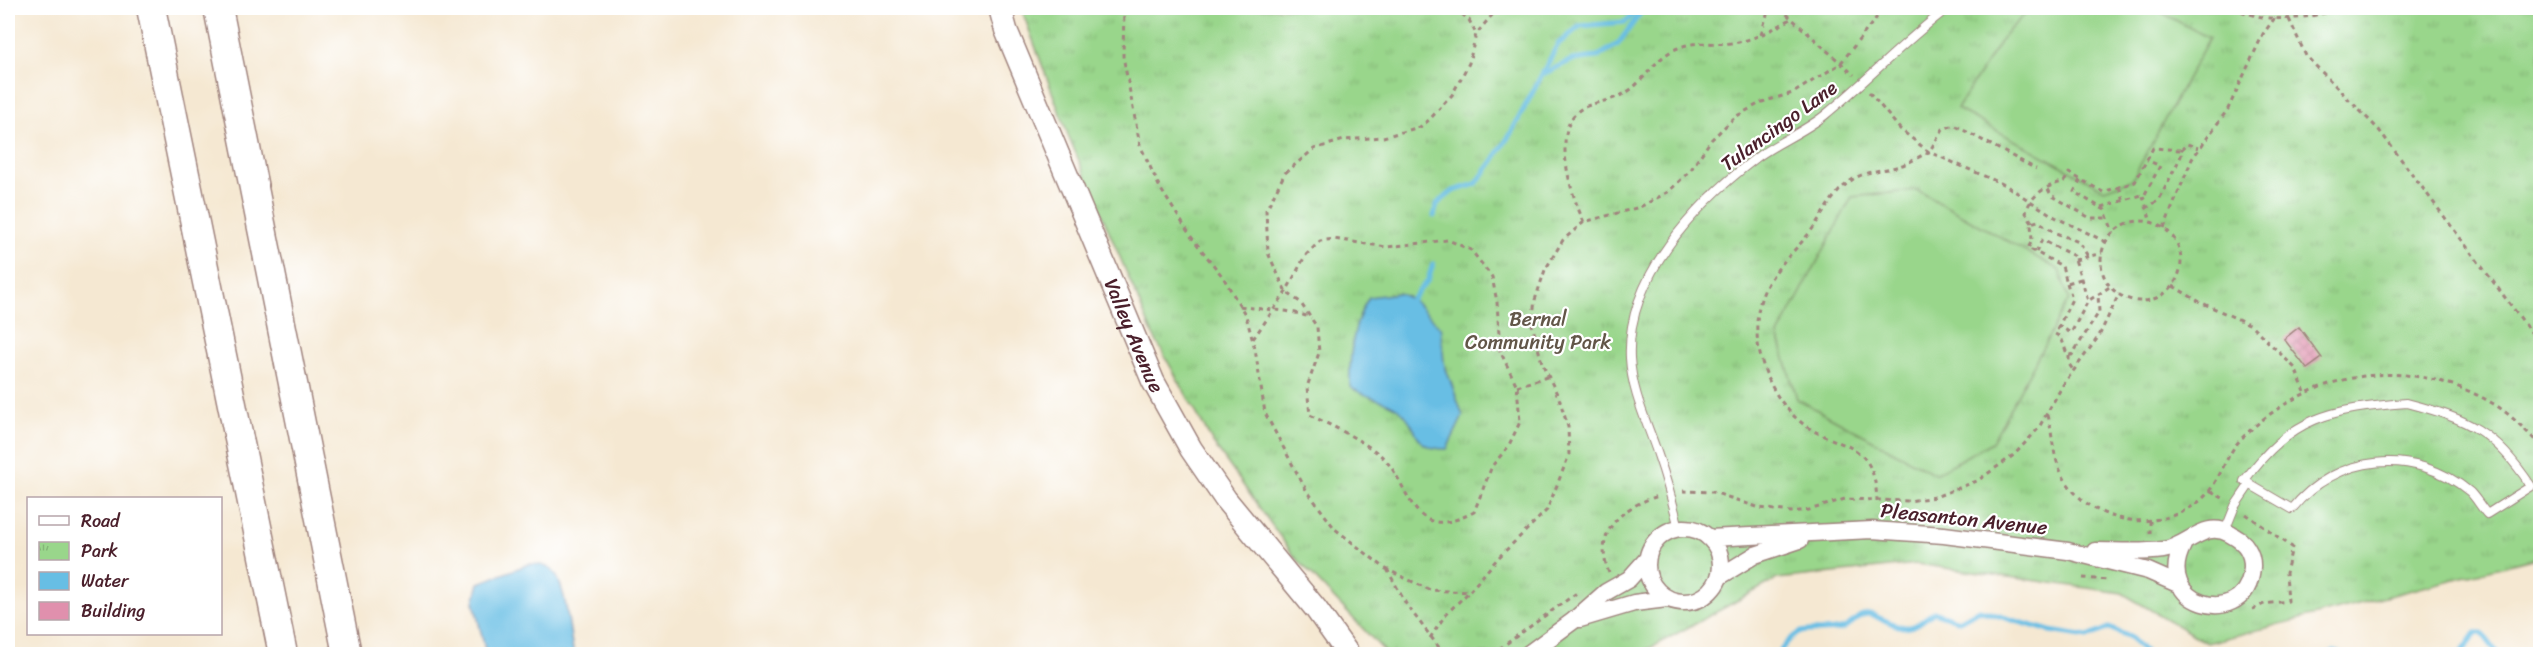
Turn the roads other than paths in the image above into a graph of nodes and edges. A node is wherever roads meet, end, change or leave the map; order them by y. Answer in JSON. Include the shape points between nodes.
{"nodes":[{"id":1,"x":151,"y":8,"type":"edge"},
{"id":2,"x":218,"y":8,"type":"edge"},
{"id":3,"x":993,"y":8,"type":"edge"},
{"id":4,"x":1000,"y":8,"type":"edge"},
{"id":5,"x":1948,"y":8,"type":"edge"},
{"id":6,"x":1006,"y":30,"type":"junction"},
{"id":7,"x":2250,"y":484,"type":"junction"},
{"id":8,"x":1679,"y":528,"type":"junction"},
{"id":9,"x":2225,"y":531,"type":"junction"},
{"id":10,"x":1821,"y":533,"type":"junction"},
{"id":11,"x":1709,"y":538,"type":"junction"},
{"id":12,"x":2183,"y":545,"type":"junction"},
{"id":13,"x":2067,"y":551,"type":"junction"},
{"id":14,"x":1646,"y":560,"type":"junction"},
{"id":15,"x":1719,"y":577,"type":"junction"},
{"id":16,"x":2180,"y":585,"type":"junction"},
{"id":17,"x":1666,"y":599,"type":"junction"},
{"id":18,"x":1316,"y":609,"type":"junction"},
{"id":19,"x":1573,"y":621,"type":"junction"},
{"id":20,"x":284,"y":654,"type":"edge"},
{"id":21,"x":347,"y":654,"type":"edge"},
{"id":22,"x":1348,"y":654,"type":"edge"},
{"id":23,"x":1364,"y":654,"type":"edge"},
{"id":24,"x":1528,"y":654,"type":"edge"}],
"edges":[{"from":1,"to":20,"type":"highway"},
{"from":2,"to":21,"type":"highway"},
{"from":3,"to":6,"type":"street","name":"Valley Avenue"},
{"from":4,"to":6,"type":"street","name":"Valley Avenue"},
{"from":5,"to":8,"type":"lane","name":"Tulancingo Lane","via":[[1816,122],[1757,158],[1711,198],[1662,257],[1644,286],[1630,336],[1632,381]]},
{"from":6,"to":18,"type":"street","name":"Valley Avenue","via":[[1153,381],[1191,449],[1226,500]]},
{"from":7,"to":7,"type":"lane","via":[[2292,509],[2318,483],[2341,471],[2385,462],[2413,463],[2442,474],[2471,493],[2487,514],[2531,486],[2491,436],[2453,415],[2406,403],[2352,407],[2312,419],[2277,442],[2259,460],[2244,481]]},
{"from":7,"to":9,"type":"lane"},
{"from":8,"to":11,"type":"street","via":[[1689,528]]},
{"from":8,"to":14,"type":"street","via":[[1657,538]]},
{"from":9,"to":12,"type":"street","via":[[2197,532]]},
{"from":9,"to":16,"type":"street","via":[[2240,539],[2250,556],[2252,569],[2245,591],[2232,601],[2213,606],[2198,603]]},
{"from":10,"to":11,"type":"street","name":"Pleasanton Avenue"},
{"from":10,"to":13,"type":"street","name":"Pleasanton Avenue","via":[[1872,530],[1944,535]]},
{"from":10,"to":15,"type":"street","name":"Pleasanton Avenue","via":[[1755,555]]},
{"from":11,"to":15,"type":"street","via":[[1719,553]]},
{"from":12,"to":13,"type":"street","name":"Pleasanton Avenue","via":[[2150,551]]},
{"from":12,"to":16,"type":"street","via":[[2175,568]]},
{"from":13,"to":16,"type":"street","name":"Pleasanton Avenue","via":[[2148,571]]},
{"from":14,"to":17,"type":"street","via":[[1649,580]]},
{"from":14,"to":19,"type":"street","via":[[1629,579],[1606,592]]},
{"from":15,"to":17,"type":"street","via":[[1699,600]]},
{"from":17,"to":19,"type":"street","via":[[1634,603]]},
{"from":18,"to":22,"type":"street","name":"Valley Avenue"},
{"from":18,"to":23,"type":"street","name":"Valley Avenue"},
{"from":19,"to":24,"type":"street"}]}
